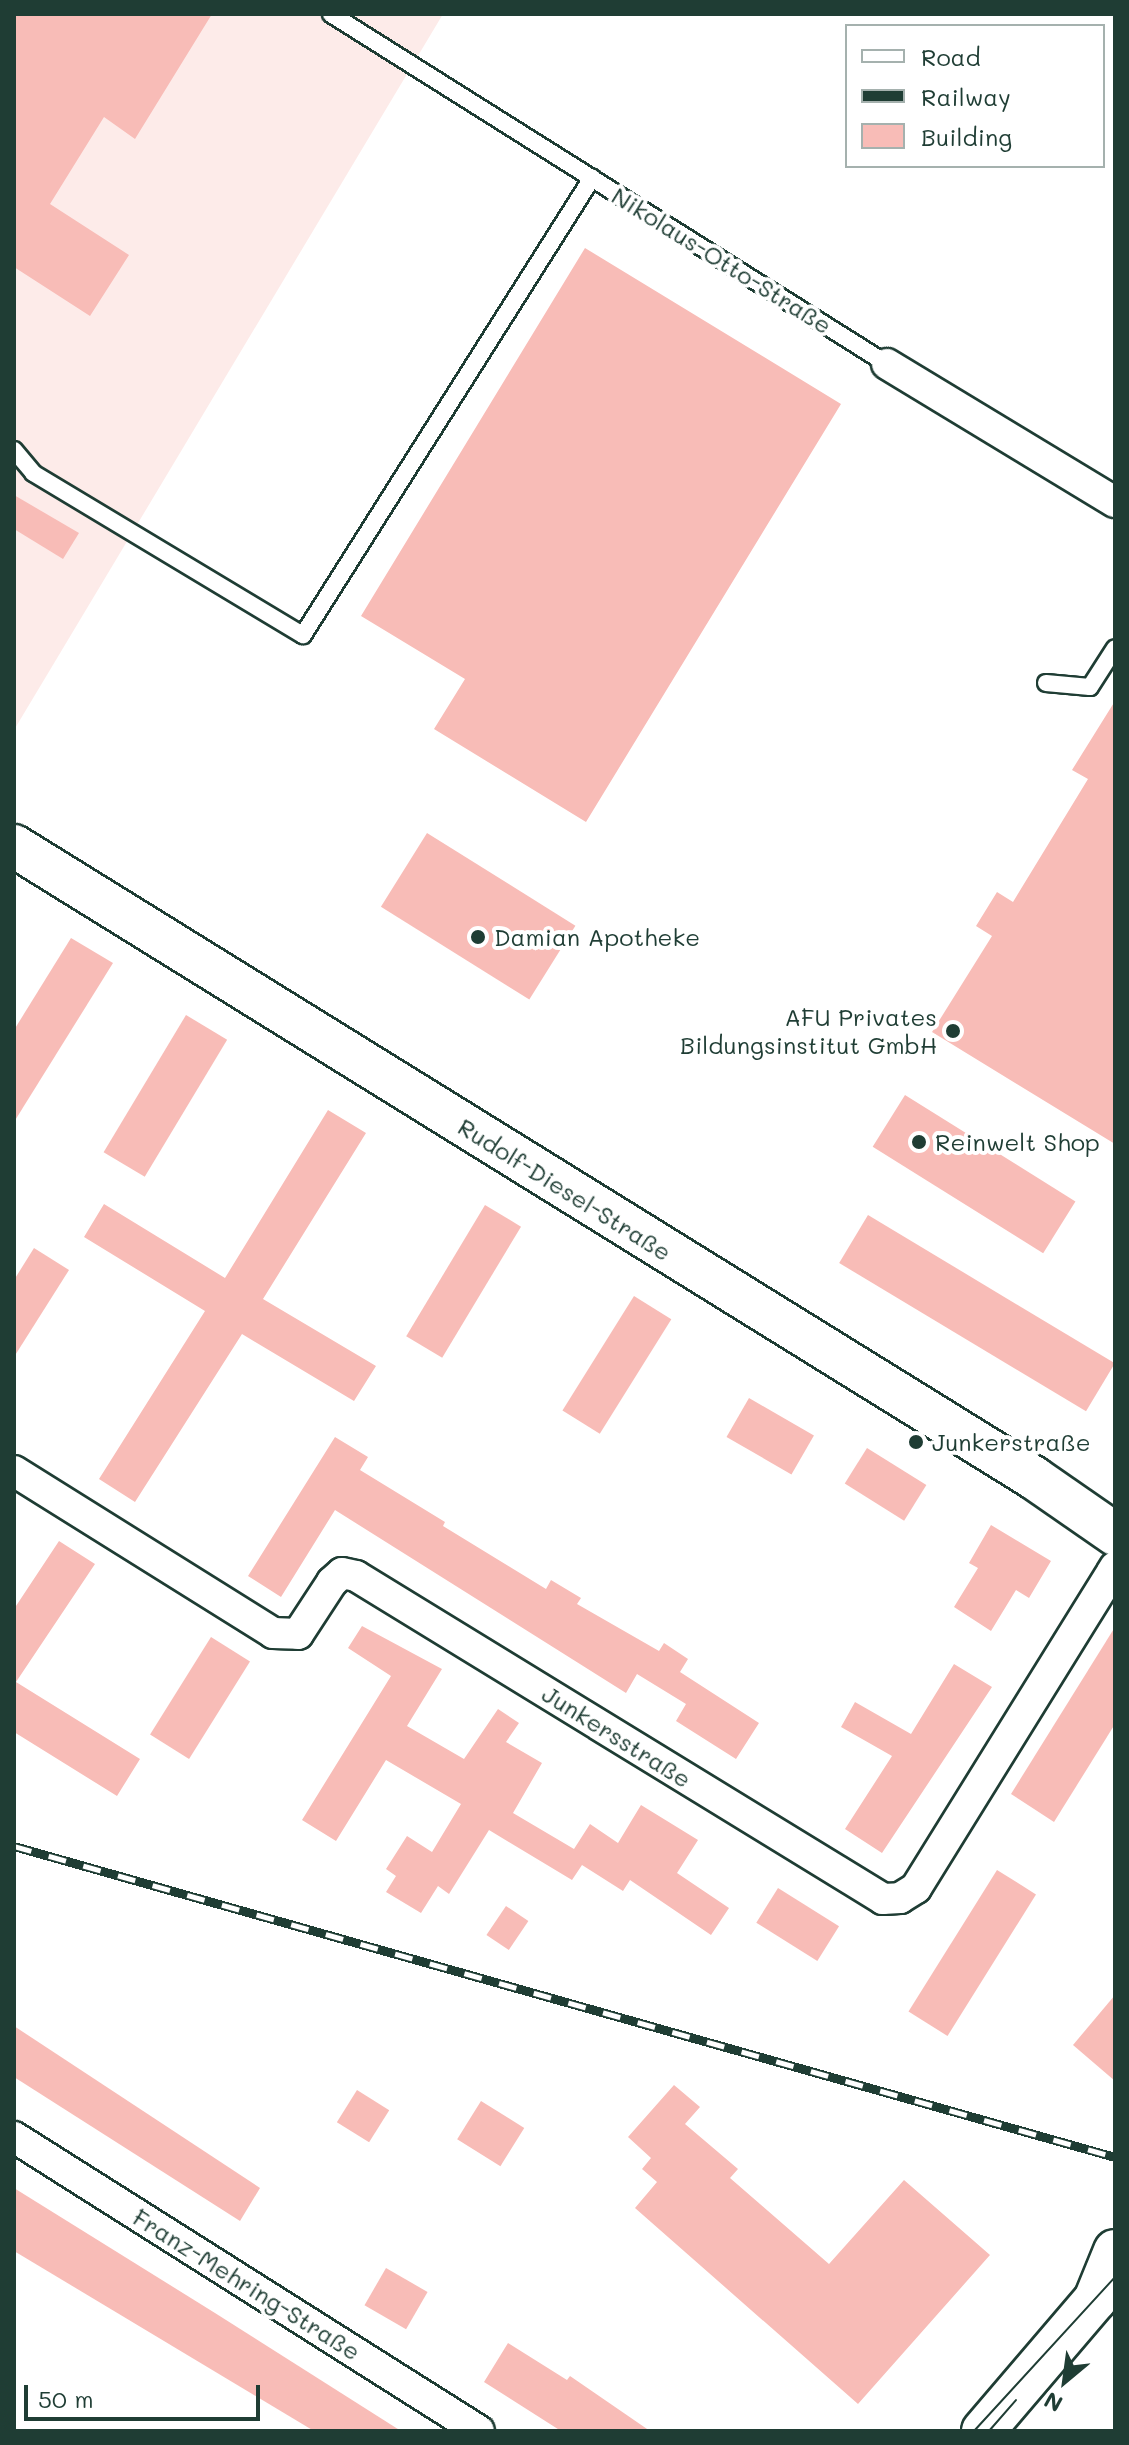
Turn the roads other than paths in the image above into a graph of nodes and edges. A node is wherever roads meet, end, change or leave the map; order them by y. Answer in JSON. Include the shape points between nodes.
{"nodes":[{"id":1,"x":331,"y":14,"type":"edge"},
{"id":2,"x":592,"y":178,"type":"junction"},
{"id":3,"x":887,"y":364,"type":"joint"},
{"id":4,"x":14,"y":450,"type":"edge"},
{"id":5,"x":1115,"y":502,"type":"edge"},
{"id":6,"x":1115,"y":648,"type":"edge"},
{"id":7,"x":1046,"y":683,"type":"dead end"},
{"id":8,"x":14,"y":846,"type":"edge"},
{"id":9,"x":14,"y":1471,"type":"edge"},
{"id":10,"x":1115,"y":1534,"type":"edge"},
{"id":11,"x":1115,"y":1567,"type":"edge"},
{"id":12,"x":14,"y":2137,"type":"edge"},
{"id":13,"x":1115,"y":2251,"type":"edge"},
{"id":14,"x":1105,"y":2296,"type":"edge"},
{"id":15,"x":479,"y":2431,"type":"edge"},
{"id":16,"x":983,"y":2431,"type":"edge"}],
"edges":[{"from":1,"to":2,"type":"lane","name":"Nikolaus-Otto-Straße"},
{"from":2,"to":3,"type":"lane","name":"Nikolaus-Otto-Straße"},
{"from":2,"to":4,"type":"lane","via":[[303,635],[33,473]]},
{"from":3,"to":5,"type":"street","name":"Nikolaus-Otto-Straße"},
{"from":6,"to":7,"type":"lane","via":[[1090,687]]},
{"from":8,"to":10,"type":"street","name":"Rudolf-Diesel-Straße","via":[[1034,1478]]},
{"from":9,"to":11,"type":"street","name":"Junkersstraße","via":[[273,1633],[298,1634],[332,1582],[342,1573],[356,1576],[883,1899],[900,1898],[916,1888]]},
{"from":12,"to":15,"type":"street","name":"Franz-Mehring-Straße"},
{"from":13,"to":14,"type":"street"},
{"from":14,"to":16,"type":"street"}]}
